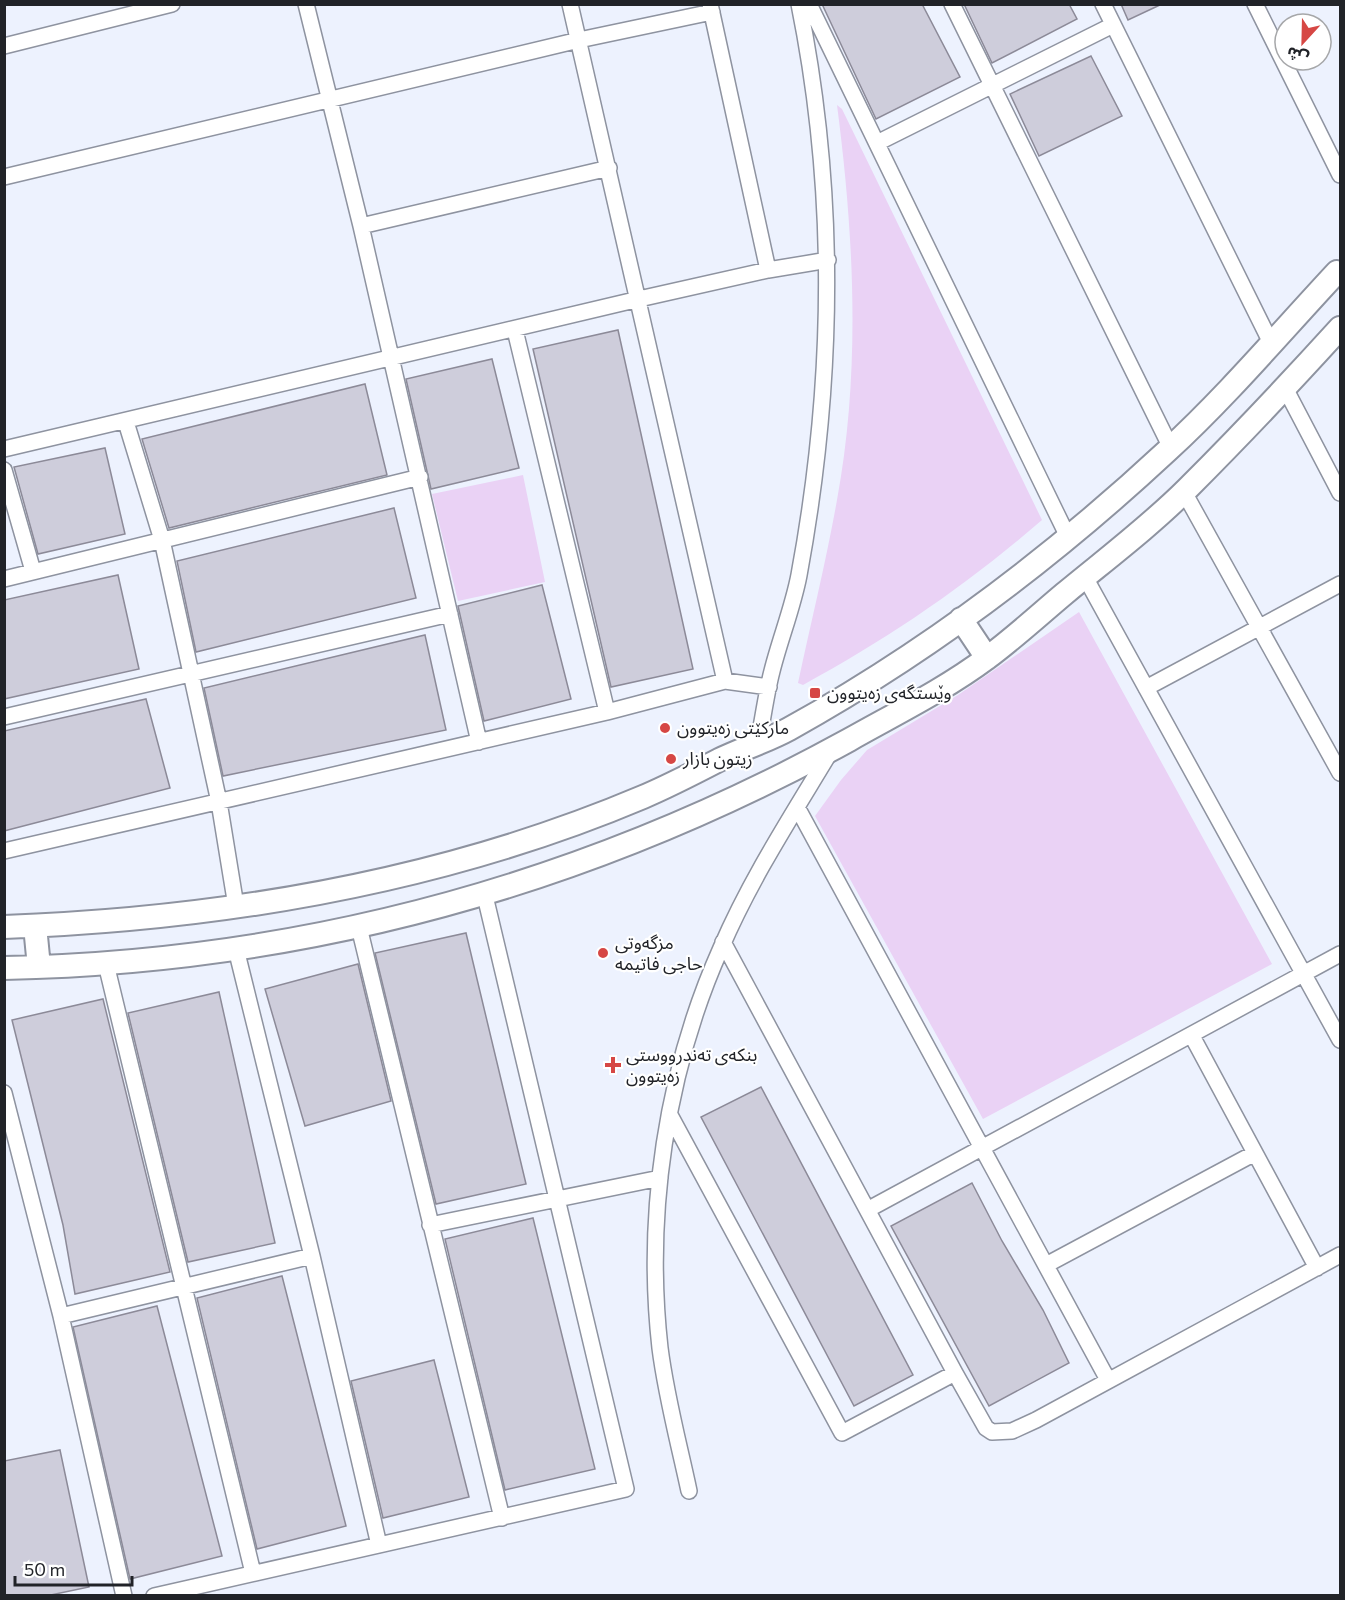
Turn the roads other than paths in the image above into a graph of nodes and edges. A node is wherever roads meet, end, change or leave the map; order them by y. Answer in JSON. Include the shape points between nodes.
{"nodes":[{"id":1,"x":172,"y":4,"type":"edge"},
{"id":2,"x":306,"y":4,"type":"edge"},
{"id":3,"x":570,"y":4,"type":"edge"},
{"id":4,"x":799,"y":4,"type":"edge"},
{"id":5,"x":809,"y":4,"type":"edge"},
{"id":6,"x":952,"y":4,"type":"edge"},
{"id":7,"x":1103,"y":4,"type":"edge"},
{"id":8,"x":1255,"y":4,"type":"edge"},
{"id":9,"x":711,"y":8,"type":"edge"},
{"id":10,"x":1113,"y":25,"type":"junction"},
{"id":11,"x":579,"y":40,"type":"junction"},
{"id":12,"x":4,"y":46,"type":"edge"},
{"id":13,"x":991,"y":85,"type":"junction"},
{"id":14,"x":329,"y":99,"type":"junction"},
{"id":15,"x":877,"y":143,"type":"junction"},
{"id":16,"x":609,"y":168,"type":"junction"},
{"id":17,"x":1341,"y":175,"type":"edge"},
{"id":18,"x":4,"y":177,"type":"edge"},
{"id":19,"x":361,"y":226,"type":"junction"},
{"id":20,"x":828,"y":260,"type":"junction"},
{"id":21,"x":768,"y":270,"type":"junction"},
{"id":22,"x":1339,"y":272,"type":"edge"},
{"id":23,"x":639,"y":299,"type":"junction"},
{"id":24,"x":1341,"y":328,"type":"edge"},
{"id":25,"x":515,"y":330,"type":"junction"},
{"id":26,"x":1271,"y":343,"type":"junction"},
{"id":27,"x":390,"y":358,"type":"junction"},
{"id":28,"x":1286,"y":388,"type":"junction"},
{"id":29,"x":126,"y":422,"type":"junction"},
{"id":30,"x":1171,"y":448,"type":"junction"},
{"id":31,"x":4,"y":449,"type":"edge"},
{"id":32,"x":4,"y":470,"type":"edge"},
{"id":33,"x":420,"y":477,"type":"junction"},
{"id":34,"x":1184,"y":492,"type":"junction"},
{"id":35,"x":1341,"y":493,"type":"edge"},
{"id":36,"x":1068,"y":537,"type":"junction"},
{"id":37,"x":162,"y":540,"type":"junction"},
{"id":38,"x":33,"y":571,"type":"junction"},
{"id":39,"x":1085,"y":577,"type":"junction"},
{"id":40,"x":4,"y":579,"type":"edge"},
{"id":41,"x":1341,"y":584,"type":"edge"},
{"id":42,"x":450,"y":614,"type":"junction"},
{"id":43,"x":961,"y":619,"type":"junction"},
{"id":44,"x":1260,"y":628,"type":"junction"},
{"id":45,"x":987,"y":658,"type":"junction"},
{"id":46,"x":190,"y":674,"type":"junction"},
{"id":47,"x":725,"y":681,"type":"junction"},
{"id":48,"x":769,"y":687,"type":"junction"},
{"id":49,"x":1146,"y":688,"type":"junction"},
{"id":50,"x":607,"y":712,"type":"junction"},
{"id":51,"x":4,"y":717,"type":"edge"},
{"id":52,"x":479,"y":742,"type":"junction"},
{"id":53,"x":758,"y":743,"type":"junction"},
{"id":54,"x":832,"y":749,"type":"junction"},
{"id":55,"x":1341,"y":773,"type":"edge"},
{"id":56,"x":219,"y":802,"type":"junction"},
{"id":57,"x":797,"y":807,"type":"junction"},
{"id":58,"x":4,"y":851,"type":"edge"},
{"id":59,"x":485,"y":896,"type":"junction"},
{"id":60,"x":236,"y":906,"type":"junction"},
{"id":61,"x":35,"y":926,"type":"junction"},
{"id":62,"x":4,"y":927,"type":"edge"},
{"id":63,"x":359,"y":927,"type":"junction"},
{"id":64,"x":723,"y":942,"type":"junction"},
{"id":65,"x":236,"y":949,"type":"junction"},
{"id":66,"x":1341,"y":954,"type":"edge"},
{"id":67,"x":106,"y":964,"type":"junction"},
{"id":68,"x":39,"y":967,"type":"junction"},
{"id":69,"x":4,"y":968,"type":"edge"},
{"id":70,"x":1305,"y":974,"type":"junction"},
{"id":71,"x":1192,"y":1036,"type":"junction"},
{"id":72,"x":1341,"y":1040,"type":"edge"},
{"id":73,"x":4,"y":1093,"type":"edge"},
{"id":74,"x":670,"y":1114,"type":"junction"},
{"id":75,"x":982,"y":1148,"type":"junction"},
{"id":76,"x":1255,"y":1153,"type":"junction"},
{"id":77,"x":660,"y":1178,"type":"junction"},
{"id":78,"x":556,"y":1199,"type":"junction"},
{"id":79,"x":869,"y":1209,"type":"junction"},
{"id":80,"x":430,"y":1225,"type":"junction"},
{"id":81,"x":1341,"y":1255,"type":"edge"},
{"id":82,"x":312,"y":1256,"type":"junction"},
{"id":83,"x":1046,"y":1265,"type":"junction"},
{"id":84,"x":1317,"y":1268,"type":"junction"},
{"id":85,"x":182,"y":1287,"type":"junction"},
{"id":86,"x":62,"y":1316,"type":"junction"},
{"id":87,"x":955,"y":1373,"type":"junction"},
{"id":88,"x":1108,"y":1380,"type":"junction"},
{"id":89,"x":689,"y":1491,"type":"dead end"},
{"id":90,"x":502,"y":1518,"type":"junction"},
{"id":91,"x":379,"y":1545,"type":"junction"},
{"id":92,"x":253,"y":1574,"type":"junction"},
{"id":93,"x":124,"y":1596,"type":"edge"},
{"id":94,"x":154,"y":1596,"type":"edge"}],
"edges":[{"from":1,"to":12,"type":"street"},
{"from":2,"to":14,"type":"street"},
{"from":3,"to":11,"type":"street"},
{"from":4,"to":20,"type":"street","via":[[812,69]]},
{"from":5,"to":15,"type":"street"},
{"from":6,"to":13,"type":"street"},
{"from":7,"to":10,"type":"street"},
{"from":8,"to":17,"type":"street"},
{"from":9,"to":11,"type":"street"},
{"from":9,"to":21,"type":"street"},
{"from":10,"to":13,"type":"street"},
{"from":10,"to":26,"type":"street"},
{"from":11,"to":14,"type":"street"},
{"from":11,"to":16,"type":"street"},
{"from":13,"to":15,"type":"street"},
{"from":13,"to":30,"type":"street"},
{"from":14,"to":18,"type":"street"},
{"from":14,"to":19,"type":"street"},
{"from":15,"to":36,"type":"street"},
{"from":16,"to":19,"type":"street"},
{"from":16,"to":23,"type":"street"},
{"from":19,"to":27,"type":"street"},
{"from":20,"to":21,"type":"street"},
{"from":20,"to":48,"type":"street","via":[[822,399],[812,497],[798,578]]},
{"from":21,"to":23,"type":"street"},
{"from":22,"to":26,"type":"street"},
{"from":23,"to":25,"type":"street"},
{"from":23,"to":47,"type":"street"},
{"from":24,"to":28,"type":"street"},
{"from":25,"to":27,"type":"street"},
{"from":25,"to":50,"type":"street"},
{"from":26,"to":30,"type":"street"},
{"from":27,"to":29,"type":"street"},
{"from":27,"to":33,"type":"street"},
{"from":28,"to":34,"type":"street"},
{"from":28,"to":35,"type":"street"},
{"from":29,"to":31,"type":"street"},
{"from":29,"to":37,"type":"street"},
{"from":30,"to":36,"type":"street"},
{"from":32,"to":38,"type":"street"},
{"from":33,"to":37,"type":"street"},
{"from":33,"to":42,"type":"street"},
{"from":34,"to":39,"type":"street"},
{"from":34,"to":44,"type":"street"},
{"from":36,"to":43,"type":"street"},
{"from":37,"to":38,"type":"street"},
{"from":37,"to":46,"type":"street"},
{"from":38,"to":40,"type":"street"},
{"from":39,"to":45,"type":"street"},
{"from":39,"to":49,"type":"street"},
{"from":41,"to":44,"type":"street"},
{"from":42,"to":46,"type":"street"},
{"from":42,"to":52,"type":"street"},
{"from":43,"to":45,"type":"street"},
{"from":43,"to":53,"type":"street","via":[[911,656],[787,730]]},
{"from":44,"to":49,"type":"street"},
{"from":44,"to":55,"type":"street"},
{"from":45,"to":54,"type":"street","via":[[937,692]]},
{"from":46,"to":51,"type":"street"},
{"from":46,"to":56,"type":"street"},
{"from":47,"to":48,"type":"street"},
{"from":47,"to":50,"type":"street"},
{"from":48,"to":53,"type":"street"},
{"from":49,"to":70,"type":"street"},
{"from":50,"to":52,"type":"street"},
{"from":52,"to":56,"type":"street"},
{"from":53,"to":60,"type":"street","via":[[644,797],[536,837],[322,893]]},
{"from":54,"to":57,"type":"street"},
{"from":54,"to":59,"type":"street","via":[[652,835]]},
{"from":56,"to":58,"type":"street"},
{"from":56,"to":60,"type":"street"},
{"from":57,"to":64,"type":"street"},
{"from":57,"to":75,"type":"street"},
{"from":59,"to":63,"type":"street"},
{"from":59,"to":78,"type":"street"},
{"from":60,"to":61,"type":"street","via":[[132,920]]},
{"from":61,"to":62,"type":"street"},
{"from":61,"to":68,"type":"street"},
{"from":63,"to":65,"type":"street"},
{"from":63,"to":80,"type":"street"},
{"from":64,"to":74,"type":"street","via":[[683,1056]]},
{"from":64,"to":79,"type":"street"},
{"from":65,"to":67,"type":"street"},
{"from":65,"to":82,"type":"street"},
{"from":66,"to":70,"type":"street"},
{"from":67,"to":68,"type":"street"},
{"from":67,"to":85,"type":"street"},
{"from":68,"to":69,"type":"street"},
{"from":70,"to":71,"type":"street"},
{"from":70,"to":72,"type":"street"},
{"from":71,"to":75,"type":"street"},
{"from":71,"to":76,"type":"street"},
{"from":73,"to":86,"type":"street"},
{"from":74,"to":77,"type":"street"},
{"from":74,"to":87,"type":"street","via":[[842,1433]]},
{"from":75,"to":79,"type":"street"},
{"from":75,"to":83,"type":"street"},
{"from":76,"to":83,"type":"street"},
{"from":76,"to":84,"type":"street"},
{"from":77,"to":78,"type":"street"},
{"from":77,"to":89,"type":"street","via":[[656,1283],[660,1348]]},
{"from":78,"to":80,"type":"street"},
{"from":78,"to":90,"type":"street","via":[[626,1490]]},
{"from":79,"to":87,"type":"street"},
{"from":80,"to":90,"type":"street"},
{"from":81,"to":84,"type":"street"},
{"from":82,"to":85,"type":"street"},
{"from":82,"to":91,"type":"street"},
{"from":83,"to":88,"type":"street"},
{"from":84,"to":88,"type":"street"},
{"from":85,"to":86,"type":"street"},
{"from":85,"to":92,"type":"street"},
{"from":86,"to":93,"type":"street"},
{"from":87,"to":88,"type":"street","via":[[986,1428],[999,1433],[1036,1420]]},
{"from":90,"to":91,"type":"street"},
{"from":91,"to":92,"type":"street"},
{"from":92,"to":94,"type":"street"}]}
